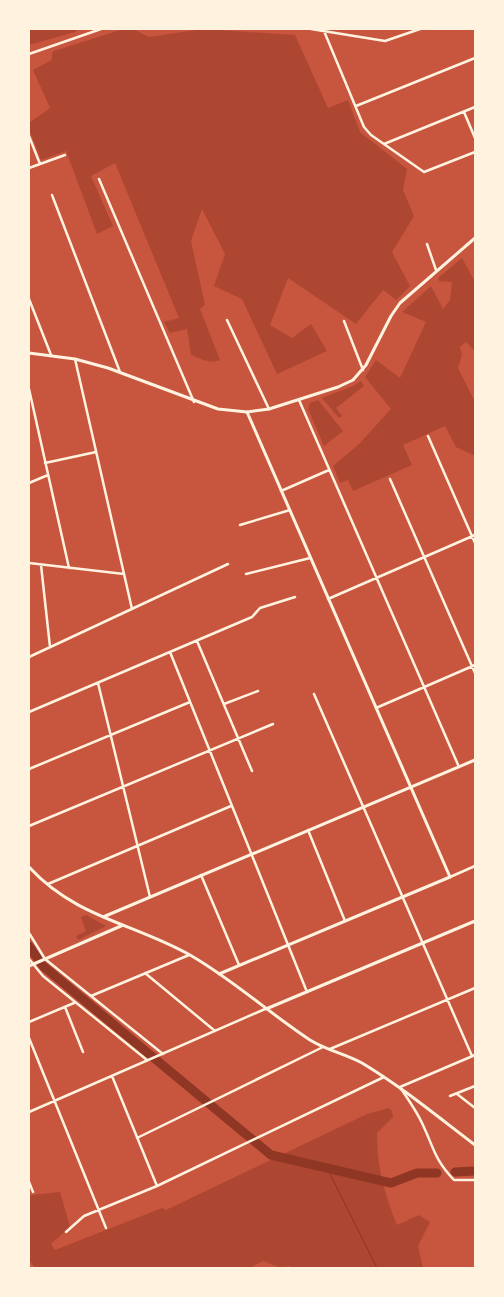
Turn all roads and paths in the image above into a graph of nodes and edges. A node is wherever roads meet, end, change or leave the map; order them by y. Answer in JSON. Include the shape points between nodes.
{"nodes":[{"id":1,"x":101,"y":29,"type":"edge"},
{"id":2,"x":311,"y":29,"type":"edge"},
{"id":3,"x":420,"y":29,"type":"edge"},
{"id":4,"x":324,"y":31,"type":"junction"},
{"id":5,"x":29,"y":54,"type":"edge"},
{"id":6,"x":475,"y":58,"type":"edge"},
{"id":7,"x":356,"y":106,"type":"junction"},
{"id":8,"x":475,"y":107,"type":"edge"},
{"id":9,"x":464,"y":112,"type":"junction"},
{"id":10,"x":29,"y":136,"type":"edge"},
{"id":11,"x":475,"y":138,"type":"edge"},
{"id":12,"x":384,"y":144,"type":"junction"},
{"id":13,"x":475,"y":152,"type":"edge"},
{"id":14,"x":65,"y":155,"type":"dead end"},
{"id":15,"x":40,"y":164,"type":"junction"},
{"id":16,"x":29,"y":168,"type":"edge"},
{"id":17,"x":99,"y":179,"type":"dead end"},
{"id":18,"x":52,"y":195,"type":"dead end"},
{"id":19,"x":475,"y":238,"type":"edge"},
{"id":20,"x":426,"y":244,"type":"dead end"},
{"id":21,"x":436,"y":270,"type":"junction"},
{"id":22,"x":29,"y":299,"type":"edge"},
{"id":23,"x":227,"y":320,"type":"dead end"},
{"id":24,"x":344,"y":320,"type":"dead end"},
{"id":25,"x":29,"y":353,"type":"edge"},
{"id":26,"x":51,"y":356,"type":"junction"},
{"id":27,"x":75,"y":360,"type":"junction"},
{"id":28,"x":363,"y":370,"type":"junction"},
{"id":29,"x":120,"y":372,"type":"junction"},
{"id":30,"x":29,"y":389,"type":"edge"},
{"id":31,"x":299,"y":400,"type":"junction"},
{"id":32,"x":194,"y":402,"type":"junction"},
{"id":33,"x":269,"y":409,"type":"junction"},
{"id":34,"x":247,"y":412,"type":"junction"},
{"id":35,"x":428,"y":436,"type":"dead end"},
{"id":36,"x":96,"y":452,"type":"junction"},
{"id":37,"x":46,"y":463,"type":"junction"},
{"id":38,"x":329,"y":470,"type":"junction"},
{"id":39,"x":48,"y":475,"type":"junction"},
{"id":40,"x":390,"y":479,"type":"dead end"},
{"id":41,"x":29,"y":483,"type":"edge"},
{"id":42,"x":281,"y":491,"type":"junction"},
{"id":43,"x":290,"y":510,"type":"junction"},
{"id":44,"x":240,"y":525,"type":"dead end"},
{"id":45,"x":474,"y":536,"type":"edge"},
{"id":46,"x":475,"y":543,"type":"edge"},
{"id":47,"x":425,"y":557,"type":"junction"},
{"id":48,"x":310,"y":558,"type":"junction"},
{"id":49,"x":29,"y":563,"type":"edge"},
{"id":50,"x":228,"y":564,"type":"dead end"},
{"id":51,"x":41,"y":565,"type":"junction"},
{"id":52,"x":69,"y":568,"type":"junction"},
{"id":53,"x":124,"y":574,"type":"junction"},
{"id":54,"x":246,"y":574,"type":"dead end"},
{"id":55,"x":377,"y":578,"type":"junction"},
{"id":56,"x":295,"y":597,"type":"dead end"},
{"id":57,"x":328,"y":599,"type":"junction"},
{"id":58,"x":132,"y":609,"type":"junction"},
{"id":59,"x":197,"y":640,"type":"junction"},
{"id":60,"x":50,"y":647,"type":"junction"},
{"id":61,"x":170,"y":652,"type":"junction"},
{"id":62,"x":29,"y":657,"type":"edge"},
{"id":63,"x":474,"y":666,"type":"edge"},
{"id":64,"x":475,"y":673,"type":"edge"},
{"id":65,"x":98,"y":682,"type":"junction"},
{"id":66,"x":424,"y":687,"type":"junction"},
{"id":67,"x":258,"y":691,"type":"dead end"},
{"id":68,"x":314,"y":694,"type":"dead end"},
{"id":69,"x":190,"y":702,"type":"junction"},
{"id":70,"x":224,"y":704,"type":"junction"},
{"id":71,"x":376,"y":708,"type":"junction"},
{"id":72,"x":29,"y":712,"type":"edge"},
{"id":73,"x":273,"y":724,"type":"dead end"},
{"id":74,"x":111,"y":735,"type":"junction"},
{"id":75,"x":238,"y":738,"type":"junction"},
{"id":76,"x":210,"y":751,"type":"junction"},
{"id":77,"x":475,"y":760,"type":"edge"},
{"id":78,"x":459,"y":767,"type":"junction"},
{"id":79,"x":29,"y":769,"type":"edge"},
{"id":80,"x":252,"y":772,"type":"dead end"},
{"id":81,"x":123,"y":787,"type":"junction"},
{"id":82,"x":410,"y":787,"type":"junction"},
{"id":83,"x":232,"y":806,"type":"junction"},
{"id":84,"x":364,"y":807,"type":"junction"},
{"id":85,"x":29,"y":826,"type":"edge"},
{"id":86,"x":308,"y":830,"type":"junction"},
{"id":87,"x":138,"y":846,"type":"junction"},
{"id":88,"x":251,"y":854,"type":"junction"},
{"id":89,"x":475,"y":866,"type":"edge"},
{"id":90,"x":29,"y":867,"type":"edge"},
{"id":91,"x":201,"y":876,"type":"junction"},
{"id":92,"x":450,"y":877,"type":"junction"},
{"id":93,"x":46,"y":885,"type":"junction"},
{"id":94,"x":402,"y":896,"type":"junction"},
{"id":95,"x":150,"y":897,"type":"junction"},
{"id":96,"x":102,"y":917,"type":"junction"},
{"id":97,"x":345,"y":921,"type":"junction"},
{"id":98,"x":475,"y":921,"type":"edge"},
{"id":99,"x":121,"y":926,"type":"junction"},
{"id":100,"x":29,"y":933,"type":"edge"},
{"id":101,"x":423,"y":943,"type":"junction"},
{"id":102,"x":288,"y":945,"type":"junction"},
{"id":103,"x":189,"y":955,"type":"junction"},
{"id":104,"x":29,"y":959,"type":"edge"},
{"id":105,"x":44,"y":959,"type":"junction"},
{"id":106,"x":32,"y":964,"type":"edge"},
{"id":107,"x":239,"y":965,"type":"junction"},
{"id":108,"x":145,"y":973,"type":"junction"},
{"id":109,"x":219,"y":974,"type":"junction"},
{"id":110,"x":475,"y":988,"type":"edge"},
{"id":111,"x":307,"y":992,"type":"junction"},
{"id":112,"x":91,"y":996,"type":"junction"},
{"id":113,"x":447,"y":1000,"type":"junction"},
{"id":114,"x":74,"y":1003,"type":"junction"},
{"id":115,"x":65,"y":1007,"type":"junction"},
{"id":116,"x":265,"y":1009,"type":"junction"},
{"id":117,"x":29,"y":1022,"type":"edge"},
{"id":118,"x":216,"y":1031,"type":"junction"},
{"id":119,"x":29,"y":1038,"type":"edge"},
{"id":120,"x":323,"y":1047,"type":"junction"},
{"id":121,"x":330,"y":1050,"type":"junction"},
{"id":122,"x":83,"y":1052,"type":"dead end"},
{"id":123,"x":163,"y":1054,"type":"junction"},
{"id":124,"x":473,"y":1055,"type":"edge"},
{"id":125,"x":149,"y":1060,"type":"junction"},
{"id":126,"x":112,"y":1076,"type":"junction"},
{"id":127,"x":384,"y":1077,"type":"junction"},
{"id":128,"x":475,"y":1086,"type":"edge"},
{"id":129,"x":400,"y":1087,"type":"junction"},
{"id":130,"x":457,"y":1094,"type":"junction"},
{"id":131,"x":450,"y":1096,"type":"dead end"},
{"id":132,"x":54,"y":1101,"type":"junction"},
{"id":133,"x":475,"y":1108,"type":"edge"},
{"id":134,"x":29,"y":1112,"type":"edge"},
{"id":135,"x":137,"y":1138,"type":"junction"},
{"id":136,"x":475,"y":1145,"type":"edge"},
{"id":137,"x":475,"y":1180,"type":"edge"},
{"id":138,"x":29,"y":1182,"type":"edge"},
{"id":139,"x":157,"y":1186,"type":"junction"},
{"id":140,"x":33,"y":1192,"type":"dead end"},
{"id":141,"x":99,"y":1210,"type":"junction"},
{"id":142,"x":106,"y":1228,"type":"dead end"},
{"id":143,"x":66,"y":1232,"type":"dead end"}],
"edges":[{"from":1,"to":5,"type":"street"},
{"from":2,"to":4,"type":"street"},
{"from":3,"to":4,"type":"street","via":[[385,41]]},
{"from":4,"to":7,"type":"street"},
{"from":6,"to":7,"type":"street"},
{"from":7,"to":12,"type":"street","via":[[367,131]]},
{"from":8,"to":9,"type":"street"},
{"from":9,"to":11,"type":"street"},
{"from":9,"to":12,"type":"street"},
{"from":10,"to":15,"type":"street"},
{"from":12,"to":13,"type":"street","via":[[424,172]]},
{"from":14,"to":15,"type":"street"},
{"from":15,"to":16,"type":"street"},
{"from":17,"to":32,"type":"street"},
{"from":18,"to":29,"type":"street"},
{"from":19,"to":21,"type":"street"},
{"from":20,"to":21,"type":"street"},
{"from":21,"to":28,"type":"street","via":[[395,310]]},
{"from":22,"to":26,"type":"street"},
{"from":23,"to":33,"type":"street"},
{"from":24,"to":28,"type":"street"},
{"from":25,"to":26,"type":"street"},
{"from":26,"to":27,"type":"street"},
{"from":27,"to":29,"type":"street"},
{"from":27,"to":36,"type":"street"},
{"from":28,"to":31,"type":"street","via":[[346,384]]},
{"from":29,"to":32,"type":"street"},
{"from":30,"to":37,"type":"street"},
{"from":31,"to":33,"type":"street"},
{"from":31,"to":38,"type":"street"},
{"from":32,"to":34,"type":"street"},
{"from":33,"to":34,"type":"street"},
{"from":34,"to":42,"type":"street"},
{"from":35,"to":45,"type":"street"},
{"from":36,"to":37,"type":"street"},
{"from":36,"to":53,"type":"street"},
{"from":37,"to":39,"type":"street"},
{"from":38,"to":42,"type":"street"},
{"from":38,"to":55,"type":"street"},
{"from":39,"to":41,"type":"street"},
{"from":39,"to":52,"type":"street"},
{"from":40,"to":47,"type":"street"},
{"from":42,"to":43,"type":"street"},
{"from":43,"to":44,"type":"street"},
{"from":43,"to":48,"type":"street"},
{"from":45,"to":46,"type":"street"},
{"from":45,"to":47,"type":"street"},
{"from":47,"to":55,"type":"street"},
{"from":47,"to":63,"type":"street"},
{"from":48,"to":54,"type":"street"},
{"from":48,"to":57,"type":"street"},
{"from":49,"to":51,"type":"street"},
{"from":50,"to":58,"type":"street"},
{"from":51,"to":52,"type":"street"},
{"from":51,"to":60,"type":"street"},
{"from":52,"to":53,"type":"street"},
{"from":53,"to":58,"type":"street"},
{"from":55,"to":57,"type":"street"},
{"from":55,"to":66,"type":"street"},
{"from":56,"to":59,"type":"street","via":[[260,608],[252,618]]},
{"from":57,"to":71,"type":"street"},
{"from":58,"to":60,"type":"street"},
{"from":59,"to":61,"type":"street"},
{"from":59,"to":70,"type":"street"},
{"from":60,"to":62,"type":"street"},
{"from":61,"to":65,"type":"street"},
{"from":61,"to":69,"type":"street"},
{"from":63,"to":64,"type":"street"},
{"from":63,"to":66,"type":"street"},
{"from":65,"to":72,"type":"street"},
{"from":65,"to":74,"type":"street"},
{"from":66,"to":71,"type":"street"},
{"from":66,"to":78,"type":"street"},
{"from":67,"to":70,"type":"street"},
{"from":68,"to":84,"type":"street"},
{"from":69,"to":74,"type":"street"},
{"from":69,"to":76,"type":"street"},
{"from":70,"to":75,"type":"street"},
{"from":71,"to":82,"type":"street"},
{"from":73,"to":75,"type":"street"},
{"from":74,"to":79,"type":"street"},
{"from":74,"to":81,"type":"street"},
{"from":75,"to":76,"type":"street"},
{"from":75,"to":80,"type":"street"},
{"from":76,"to":81,"type":"street"},
{"from":76,"to":83,"type":"street"},
{"from":77,"to":78,"type":"street"},
{"from":78,"to":82,"type":"street"},
{"from":81,"to":85,"type":"street"},
{"from":81,"to":87,"type":"street"},
{"from":82,"to":84,"type":"street"},
{"from":82,"to":92,"type":"street"},
{"from":83,"to":87,"type":"street"},
{"from":83,"to":88,"type":"street"},
{"from":84,"to":86,"type":"street"},
{"from":84,"to":94,"type":"street"},
{"from":86,"to":88,"type":"street"},
{"from":86,"to":97,"type":"street"},
{"from":87,"to":93,"type":"street"},
{"from":87,"to":95,"type":"street"},
{"from":88,"to":91,"type":"street"},
{"from":88,"to":102,"type":"street"},
{"from":89,"to":92,"type":"street"},
{"from":90,"to":93,"type":"street"},
{"from":91,"to":95,"type":"street"},
{"from":91,"to":107,"type":"street"},
{"from":92,"to":94,"type":"street"},
{"from":93,"to":96,"type":"street"},
{"from":94,"to":97,"type":"street"},
{"from":94,"to":101,"type":"street"},
{"from":95,"to":96,"type":"street"},
{"from":96,"to":99,"type":"street"},
{"from":97,"to":102,"type":"street"},
{"from":98,"to":101,"type":"street"},
{"from":99,"to":103,"type":"street"},
{"from":99,"to":105,"type":"street"},
{"from":100,"to":105,"type":"street"},
{"from":101,"to":111,"type":"street"},
{"from":101,"to":113,"type":"street"},
{"from":102,"to":107,"type":"street"},
{"from":102,"to":111,"type":"street"},
{"from":103,"to":108,"type":"street"},
{"from":103,"to":109,"type":"street"},
{"from":104,"to":106,"type":"street"},
{"from":105,"to":106,"type":"street"},
{"from":105,"to":112,"type":"street"},
{"from":106,"to":114,"type":"street"},
{"from":107,"to":109,"type":"street"},
{"from":108,"to":112,"type":"street"},
{"from":108,"to":118,"type":"street"},
{"from":109,"to":116,"type":"street"},
{"from":110,"to":113,"type":"street"},
{"from":111,"to":116,"type":"street"},
{"from":112,"to":123,"type":"street"},
{"from":113,"to":121,"type":"street"},
{"from":113,"to":124,"type":"street"},
{"from":114,"to":115,"type":"street"},
{"from":114,"to":125,"type":"street"},
{"from":115,"to":117,"type":"street"},
{"from":115,"to":122,"type":"street"},
{"from":116,"to":118,"type":"street"},
{"from":116,"to":120,"type":"street"},
{"from":118,"to":123,"type":"street"},
{"from":119,"to":132,"type":"street"},
{"from":120,"to":121,"type":"street"},
{"from":120,"to":135,"type":"street"},
{"from":121,"to":127,"type":"street"},
{"from":123,"to":125,"type":"street"},
{"from":124,"to":129,"type":"street"},
{"from":125,"to":126,"type":"street"},
{"from":126,"to":132,"type":"street"},
{"from":126,"to":135,"type":"street"},
{"from":127,"to":129,"type":"street"},
{"from":127,"to":139,"type":"street"},
{"from":128,"to":130,"type":"street"},
{"from":129,"to":136,"type":"street"},
{"from":129,"to":137,"type":"street","via":[[423,1124],[442,1168],[454,1180]]},
{"from":130,"to":131,"type":"street"},
{"from":130,"to":133,"type":"street"},
{"from":132,"to":134,"type":"street"},
{"from":132,"to":141,"type":"street"},
{"from":135,"to":139,"type":"street"},
{"from":138,"to":140,"type":"street"},
{"from":139,"to":141,"type":"street"},
{"from":141,"to":142,"type":"street"},
{"from":141,"to":143,"type":"street","via":[[84,1216]]}]}
